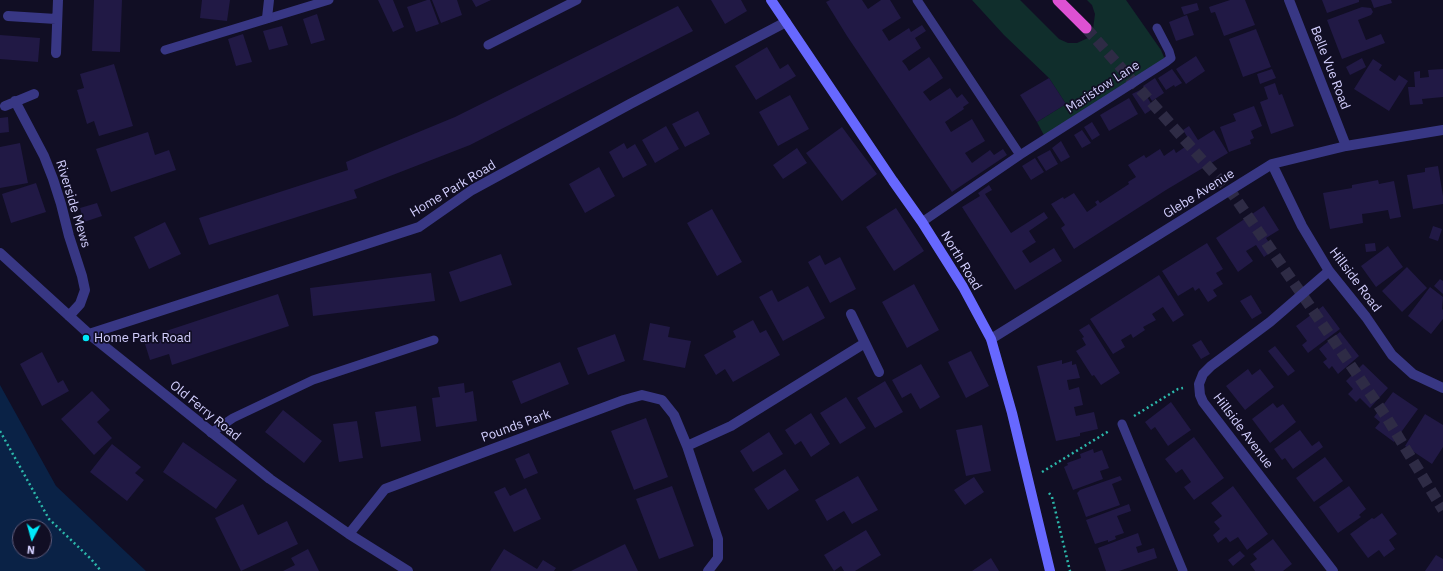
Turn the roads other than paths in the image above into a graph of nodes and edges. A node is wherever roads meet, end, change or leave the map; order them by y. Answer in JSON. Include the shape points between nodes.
{"nodes":[{"id":1,"x":58,"y":0,"type":"edge"},
{"id":2,"x":269,"y":0,"type":"edge"},
{"id":3,"x":329,"y":0,"type":"edge"},
{"id":4,"x":577,"y":0,"type":"edge"},
{"id":5,"x":771,"y":0,"type":"edge"},
{"id":6,"x":917,"y":0,"type":"edge"},
{"id":7,"x":1058,"y":0,"type":"edge"},
{"id":8,"x":1289,"y":0,"type":"edge"},
{"id":9,"x":8,"y":16,"type":"dead end"},
{"id":10,"x":56,"y":18,"type":"junction"},
{"id":11,"x":268,"y":18,"type":"junction"},
{"id":12,"x":786,"y":22,"type":"junction"},
{"id":13,"x":1086,"y":28,"type":"tunnel mouth"},
{"id":14,"x":1157,"y":28,"type":"dead end"},
{"id":15,"x":488,"y":45,"type":"dead end"},
{"id":16,"x":164,"y":50,"type":"dead end"},
{"id":17,"x":56,"y":53,"type":"dead end"},
{"id":18,"x":34,"y":94,"type":"dead end"},
{"id":19,"x":15,"y":101,"type":"junction"},
{"id":20,"x":5,"y":106,"type":"dead end"},
{"id":21,"x":1443,"y":130,"type":"edge"},
{"id":22,"x":1346,"y":146,"type":"junction"},
{"id":23,"x":1020,"y":155,"type":"junction"},
{"id":24,"x":1272,"y":164,"type":"junction"},
{"id":25,"x":922,"y":222,"type":"junction"},
{"id":26,"x":0,"y":254,"type":"edge"},
{"id":27,"x":1329,"y":271,"type":"junction"},
{"id":28,"x":851,"y":314,"type":"dead end"},
{"id":29,"x":69,"y":316,"type":"junction"},
{"id":30,"x":88,"y":334,"type":"junction"},
{"id":31,"x":991,"y":339,"type":"junction"},
{"id":32,"x":434,"y":340,"type":"dead end"},
{"id":33,"x":865,"y":343,"type":"junction"},
{"id":34,"x":879,"y":372,"type":"dead end"},
{"id":35,"x":1443,"y":388,"type":"edge"},
{"id":36,"x":1122,"y":424,"type":"road end"},
{"id":37,"x":211,"y":433,"type":"junction"},
{"id":38,"x":687,"y":446,"type":"junction"},
{"id":39,"x":349,"y":534,"type":"junction"},
{"id":40,"x":408,"y":571,"type":"edge"},
{"id":41,"x":708,"y":571,"type":"edge"},
{"id":42,"x":1050,"y":571,"type":"edge"},
{"id":43,"x":1183,"y":571,"type":"edge"},
{"id":44,"x":1333,"y":571,"type":"edge"}],
"edges":[{"from":1,"to":10,"type":"street"},
{"from":2,"to":11,"type":"street"},
{"from":3,"to":11,"type":"lane"},
{"from":4,"to":15,"type":"lane"},
{"from":5,"to":12,"type":"main road","name":"North Road"},
{"from":6,"to":23,"type":"lane"},
{"from":7,"to":13,"type":"highway"},
{"from":8,"to":22,"type":"street","name":"Belle Vue Road"},
{"from":9,"to":10,"type":"street"},
{"from":10,"to":17,"type":"street"},
{"from":11,"to":16,"type":"lane"},
{"from":12,"to":25,"type":"main road","name":"North Road"},
{"from":12,"to":30,"type":"street","name":"Home Park Road","via":[[472,190],[419,227]]},
{"from":14,"to":23,"type":"lane","name":"Maristow Lane","via":[[1171,58]]},
{"from":18,"to":19,"type":"street"},
{"from":19,"to":20,"type":"street"},
{"from":19,"to":29,"type":"street","name":"Riverside Mews","via":[[53,179],[82,276],[85,290],[80,304]]},
{"from":21,"to":22,"type":"street","name":"Glebe Avenue"},
{"from":22,"to":24,"type":"street","name":"Glebe Avenue"},
{"from":23,"to":25,"type":"lane","name":"Maristow Lane"},
{"from":24,"to":27,"type":"street","name":"Hillside Road","via":[[1302,226]]},
{"from":24,"to":31,"type":"street","name":"Glebe Avenue"},
{"from":25,"to":31,"type":"main road","name":"North Road","via":[[963,287]]},
{"from":26,"to":29,"type":"street","name":"Old Ferry Road"},
{"from":27,"to":35,"type":"street","name":"Hillside Road","via":[[1392,355],[1413,374]]},
{"from":27,"to":44,"type":"street","name":"Hillside Avenue","via":[[1270,322],[1211,366],[1203,374],[1200,394],[1203,402]]},
{"from":28,"to":33,"type":"street"},
{"from":29,"to":30,"type":"street","name":"Old Ferry Road"},
{"from":30,"to":37,"type":"street","name":"Old Ferry Road"},
{"from":31,"to":42,"type":"main road","name":"North Road","via":[[1012,413]]},
{"from":32,"to":37,"type":"lane","via":[[313,380],[233,418]]},
{"from":33,"to":34,"type":"street"},
{"from":33,"to":38,"type":"street","via":[[731,426]]},
{"from":36,"to":43,"type":"lane"},
{"from":37,"to":39,"type":"street","name":"Old Ferry Road","via":[[270,479]]},
{"from":38,"to":39,"type":"street","name":"Pounds Park","via":[[674,415],[662,400],[642,395],[385,489]]},
{"from":38,"to":41,"type":"street","name":"Pounds Park","via":[[718,539],[718,558]]},
{"from":39,"to":40,"type":"street","name":"Old Ferry Road"}]}
